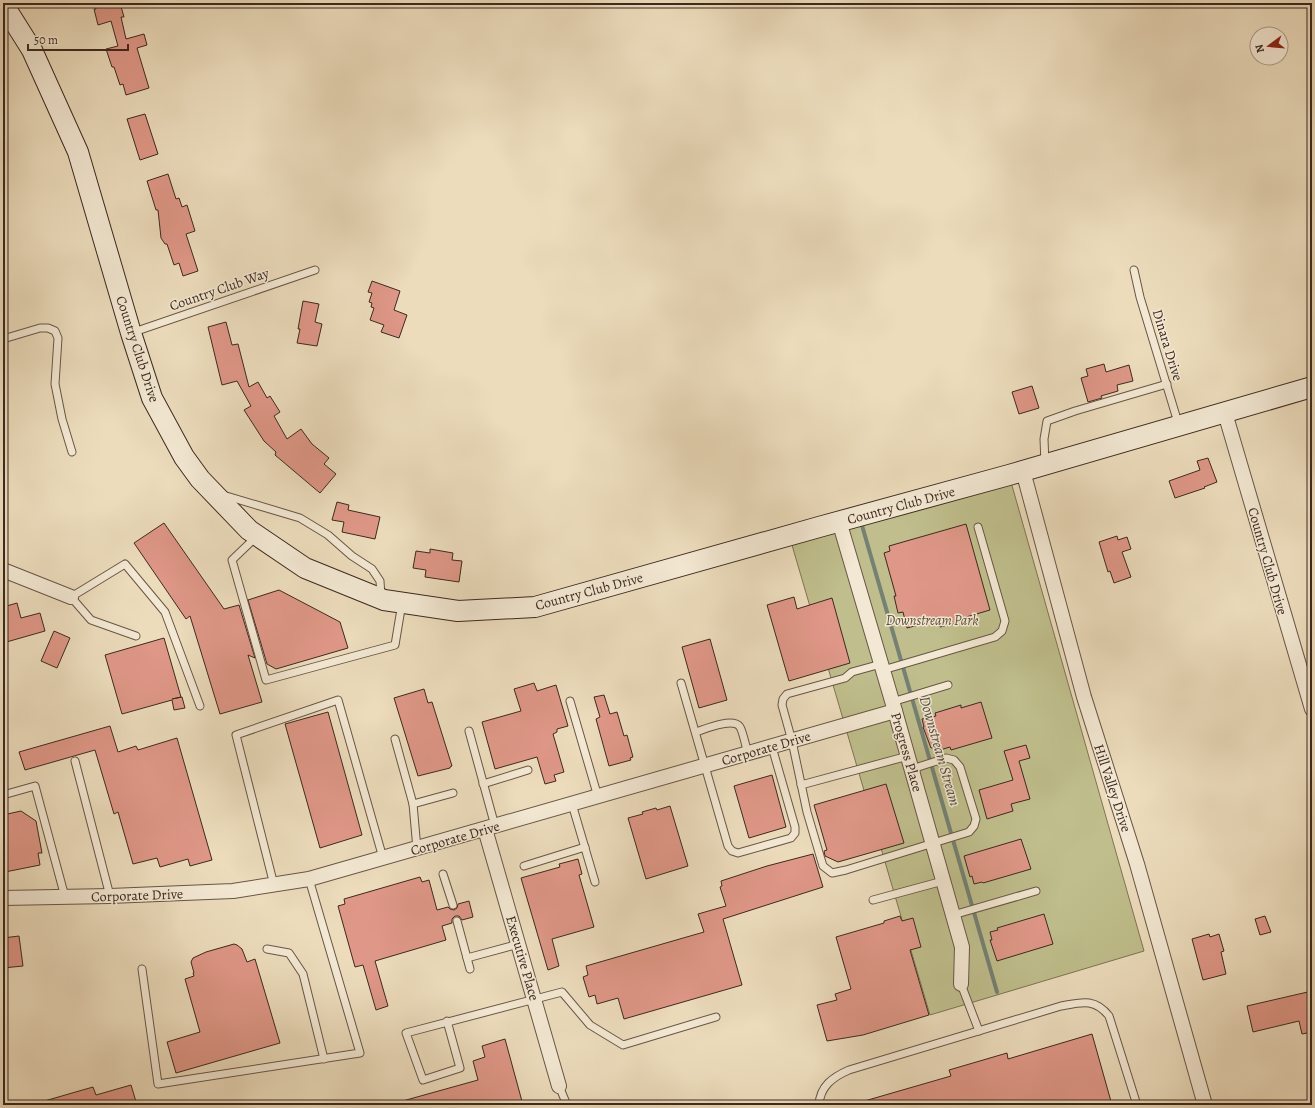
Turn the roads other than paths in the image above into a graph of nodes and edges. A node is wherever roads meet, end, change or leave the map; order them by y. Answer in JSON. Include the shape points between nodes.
{"nodes":[{"id":1,"x":3,"y":4,"type":"edge"},
{"id":2,"x":315,"y":270,"type":"dead end"},
{"id":3,"x":1134,"y":270,"type":"dead end"},
{"id":4,"x":131,"y":333,"type":"junction"},
{"id":5,"x":3,"y":339,"type":"edge"},
{"id":6,"x":1167,"y":384,"type":"junction"},
{"id":7,"x":1312,"y":387,"type":"edge"},
{"id":8,"x":1225,"y":414,"type":"junction"},
{"id":9,"x":1178,"y":427,"type":"junction"},
{"id":10,"x":72,"y":452,"type":"dead end"},
{"id":11,"x":1045,"y":465,"type":"junction"},
{"id":12,"x":1023,"y":471,"type":"junction"},
{"id":13,"x":213,"y":493,"type":"junction"},
{"id":14,"x":839,"y":521,"type":"junction"},
{"id":15,"x":978,"y":527,"type":"dead end"},
{"id":16,"x":257,"y":536,"type":"junction"},
{"id":17,"x":3,"y":570,"type":"edge"},
{"id":18,"x":71,"y":597,"type":"junction"},
{"id":19,"x":381,"y":598,"type":"junction"},
{"id":20,"x":402,"y":603,"type":"junction"},
{"id":21,"x":136,"y":636,"type":"dead end"},
{"id":22,"x":882,"y":667,"type":"junction"},
{"id":23,"x":681,"y":683,"type":"dead end"},
{"id":24,"x":948,"y":684,"type":"dead end"},
{"id":25,"x":570,"y":701,"type":"dead end"},
{"id":26,"x":200,"y":706,"type":"dead end"},
{"id":27,"x":894,"y":706,"type":"junction"},
{"id":28,"x":1312,"y":709,"type":"edge"},
{"id":29,"x":469,"y":731,"type":"dead end"},
{"id":30,"x":696,"y":732,"type":"junction"},
{"id":31,"x":395,"y":739,"type":"dead end"},
{"id":32,"x":792,"y":741,"type":"junction"},
{"id":33,"x":772,"y":747,"type":"junction"},
{"id":34,"x":748,"y":754,"type":"junction"},
{"id":35,"x":75,"y":762,"type":"dead end"},
{"id":36,"x":910,"y":763,"type":"junction"},
{"id":37,"x":705,"y":766,"type":"junction"},
{"id":38,"x":528,"y":770,"type":"dead end"},
{"id":39,"x":483,"y":784,"type":"junction"},
{"id":40,"x":801,"y":785,"type":"junction"},
{"id":41,"x":453,"y":793,"type":"dead end"},
{"id":42,"x":3,"y":795,"type":"edge"},
{"id":43,"x":598,"y":797,"type":"junction"},
{"id":44,"x":413,"y":804,"type":"junction"},
{"id":45,"x":572,"y":804,"type":"junction"},
{"id":46,"x":490,"y":828,"type":"junction"},
{"id":47,"x":933,"y":843,"type":"junction"},
{"id":48,"x":585,"y":847,"type":"junction"},
{"id":49,"x":417,"y":849,"type":"junction"},
{"id":50,"x":383,"y":858,"type":"junction"},
{"id":51,"x":524,"y":866,"type":"dead end"},
{"id":52,"x":444,"y":874,"type":"dead end"},
{"id":53,"x":309,"y":879,"type":"junction"},
{"id":54,"x":943,"y":881,"type":"junction"},
{"id":55,"x":595,"y":882,"type":"dead end"},
{"id":56,"x":274,"y":885,"type":"junction"},
{"id":57,"x":1036,"y":891,"type":"dead end"},
{"id":58,"x":110,"y":896,"type":"junction"},
{"id":59,"x":65,"y":897,"type":"junction"},
{"id":60,"x":3,"y":898,"type":"edge"},
{"id":61,"x":873,"y":900,"type":"dead end"},
{"id":62,"x":452,"y":905,"type":"dead end"},
{"id":63,"x":953,"y":915,"type":"junction"},
{"id":64,"x":457,"y":922,"type":"dead end"},
{"id":65,"x":519,"y":944,"type":"junction"},
{"id":66,"x":267,"y":949,"type":"dead end"},
{"id":67,"x":467,"y":958,"type":"junction"},
{"id":68,"x":142,"y":969,"type":"dead end"},
{"id":69,"x":470,"y":970,"type":"dead end"},
{"id":70,"x":961,"y":984,"type":"joint"},
{"id":71,"x":534,"y":998,"type":"junction"},
{"id":72,"x":716,"y":1017,"type":"dead end"},
{"id":73,"x":448,"y":1022,"type":"junction"},
{"id":74,"x":979,"y":1031,"type":"junction"},
{"id":75,"x":324,"y":1059,"type":"junction"},
{"id":76,"x":559,"y":1086,"type":"joint"},
{"id":77,"x":567,"y":1105,"type":"edge"},
{"id":78,"x":820,"y":1105,"type":"edge"},
{"id":79,"x":1137,"y":1105,"type":"edge"},
{"id":80,"x":1205,"y":1105,"type":"edge"}],
"edges":[{"from":1,"to":4,"type":"street","name":"Country Club Drive","via":[[32,50],[78,152]]},
{"from":2,"to":4,"type":"lane","name":"Country Club Way"},
{"from":3,"to":6,"type":"lane","name":"Dinara Drive"},
{"from":4,"to":13,"type":"street","name":"Country Club Drive","via":[[152,398],[184,457]]},
{"from":5,"to":10,"type":"lane","via":[[40,328],[55,331],[58,338],[55,384]]},
{"from":6,"to":9,"type":"lane","name":"Dinara Drive"},
{"from":6,"to":11,"type":"lane","via":[[1048,421],[1044,439]]},
{"from":7,"to":8,"type":"street","name":"Country Club Drive"},
{"from":8,"to":9,"type":"street","name":"Country Club Drive"},
{"from":8,"to":28,"type":"street","name":"Country Club Drive"},
{"from":9,"to":11,"type":"street","name":"Country Club Drive"},
{"from":11,"to":12,"type":"street","name":"Country Club Drive"},
{"from":12,"to":14,"type":"street","name":"Country Club Drive"},
{"from":12,"to":80,"type":"street","name":"Hill Valley Drive","via":[[1084,697],[1137,864]]},
{"from":13,"to":16,"type":"street","name":"Country Club Drive"},
{"from":13,"to":19,"type":"lane","via":[[300,518],[328,535],[372,569],[380,581]]},
{"from":14,"to":20,"type":"street","name":"Country Club Drive","via":[[535,607],[458,611]]},
{"from":14,"to":22,"type":"street","name":"Progress Place"},
{"from":15,"to":22,"type":"lane","via":[[1005,621],[1002,631],[995,637]]},
{"from":16,"to":19,"type":"street","name":"Country Club Drive","via":[[305,568]]},
{"from":16,"to":20,"type":"lane","via":[[232,560],[266,680],[395,645]]},
{"from":17,"to":18,"type":"street"},
{"from":18,"to":21,"type":"lane","via":[[91,620]]},
{"from":18,"to":26,"type":"lane","via":[[125,564],[165,612]]},
{"from":19,"to":20,"type":"street","name":"Country Club Drive"},
{"from":22,"to":27,"type":"street","name":"Progress Place"},
{"from":22,"to":32,"type":"lane","via":[[852,672],[846,678],[787,694],[782,705]]},
{"from":23,"to":30,"type":"lane"},
{"from":24,"to":27,"type":"lane"},
{"from":25,"to":43,"type":"lane"},
{"from":27,"to":32,"type":"street","name":"Corporate Drive"},
{"from":27,"to":36,"type":"street","name":"Progress Place"},
{"from":29,"to":39,"type":"lane"},
{"from":30,"to":34,"type":"lane","via":[[730,722],[736,723],[740,727]]},
{"from":30,"to":37,"type":"lane"},
{"from":31,"to":44,"type":"lane"},
{"from":32,"to":33,"type":"street","name":"Corporate Drive"},
{"from":32,"to":40,"type":"lane"},
{"from":33,"to":34,"type":"street","name":"Corporate Drive"},
{"from":33,"to":37,"type":"lane","via":[[795,827],[795,833],[791,838],[738,853],[732,851],[728,846]]},
{"from":34,"to":37,"type":"street","name":"Corporate Drive"},
{"from":35,"to":58,"type":"lane"},
{"from":36,"to":40,"type":"lane"},
{"from":36,"to":47,"type":"street","name":"Progress Place"},
{"from":36,"to":47,"type":"lane","via":[[946,758],[954,760],[960,767],[976,818],[974,826],[968,832]]},
{"from":37,"to":43,"type":"street","name":"Corporate Drive"},
{"from":38,"to":39,"type":"lane"},
{"from":39,"to":46,"type":"lane"},
{"from":40,"to":47,"type":"lane","via":[[823,866],[832,873]]},
{"from":41,"to":44,"type":"lane"},
{"from":42,"to":59,"type":"lane","via":[[35,786]]},
{"from":43,"to":45,"type":"street","name":"Corporate Drive"},
{"from":44,"to":49,"type":"lane"},
{"from":45,"to":46,"type":"street","name":"Corporate Drive"},
{"from":45,"to":48,"type":"lane"},
{"from":46,"to":49,"type":"street","name":"Corporate Drive"},
{"from":46,"to":65,"type":"street","name":"Executive Place"},
{"from":47,"to":54,"type":"street","name":"Progress Place"},
{"from":48,"to":51,"type":"lane"},
{"from":48,"to":55,"type":"lane"},
{"from":49,"to":50,"type":"street","name":"Corporate Drive"},
{"from":50,"to":53,"type":"street","name":"Corporate Drive"},
{"from":50,"to":56,"type":"lane","via":[[338,700],[236,735]]},
{"from":52,"to":62,"type":"lane"},
{"from":53,"to":56,"type":"street","name":"Corporate Drive"},
{"from":53,"to":75,"type":"lane","via":[[360,1053]]},
{"from":54,"to":61,"type":"lane"},
{"from":54,"to":63,"type":"street","name":"Progress Place"},
{"from":56,"to":58,"type":"street","name":"Corporate Drive","via":[[233,891]]},
{"from":57,"to":63,"type":"lane"},
{"from":58,"to":59,"type":"street","name":"Corporate Drive"},
{"from":59,"to":60,"type":"street","name":"Corporate Drive"},
{"from":63,"to":70,"type":"street","name":"Progress Place","via":[[962,947]]},
{"from":64,"to":67,"type":"lane"},
{"from":65,"to":67,"type":"lane"},
{"from":65,"to":71,"type":"street","name":"Executive Place"},
{"from":66,"to":75,"type":"lane","via":[[289,953],[303,974]]},
{"from":67,"to":69,"type":"lane"},
{"from":68,"to":75,"type":"lane","via":[[158,1084]]},
{"from":70,"to":74,"type":"lane"},
{"from":71,"to":72,"type":"lane","via":[[562,992],[590,1026],[623,1045]]},
{"from":71,"to":73,"type":"lane"},
{"from":71,"to":76,"type":"street","name":"Executive Place"},
{"from":73,"to":73,"type":"lane","via":[[406,1032],[423,1080],[460,1068]]},
{"from":74,"to":78,"type":"lane","via":[[837,1075],[825,1086]]},
{"from":74,"to":79,"type":"lane","via":[[1061,1006],[1096,1004],[1109,1016]]},
{"from":76,"to":77,"type":"lane"}]}
